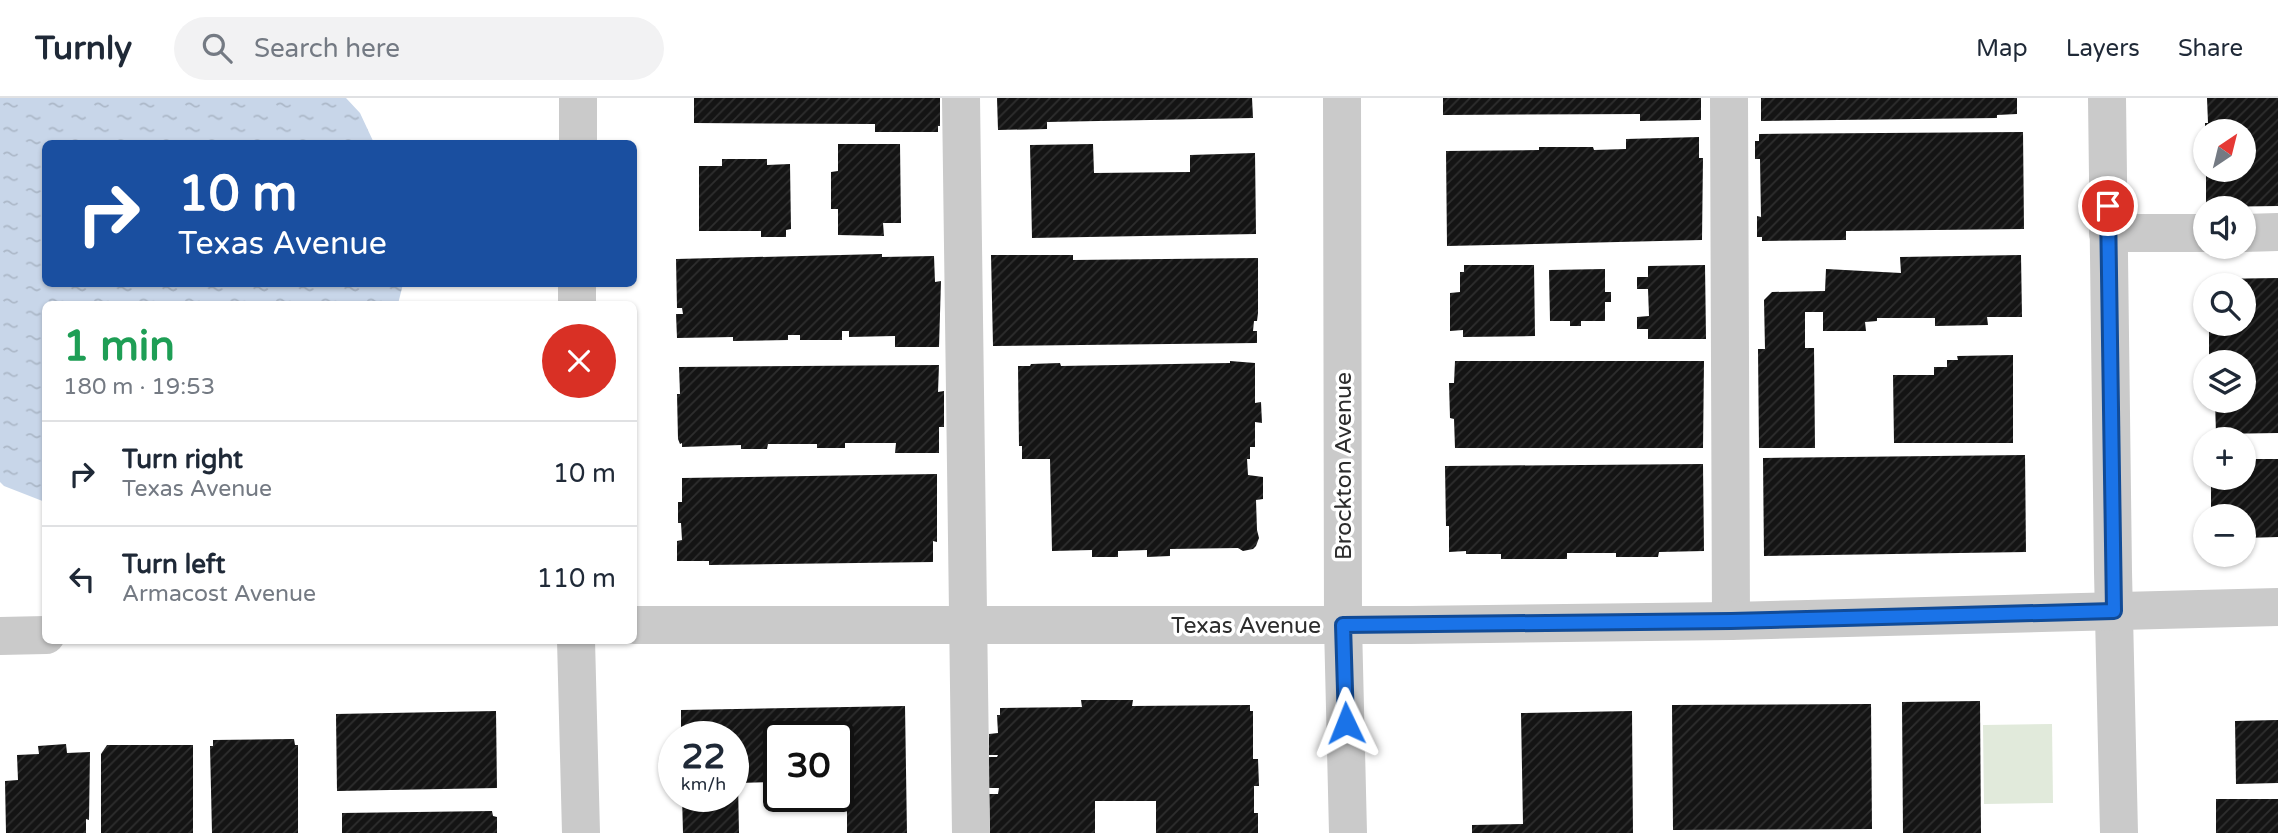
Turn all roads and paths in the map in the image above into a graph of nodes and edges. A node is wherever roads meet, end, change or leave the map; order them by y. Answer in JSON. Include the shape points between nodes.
{"nodes":[{"id":1,"x":578,"y":98,"type":"edge"},
{"id":2,"x":961,"y":98,"type":"edge"},
{"id":3,"x":1342,"y":98,"type":"edge"},
{"id":4,"x":1729,"y":98,"type":"edge"},
{"id":5,"x":2107,"y":98,"type":"edge"},
{"id":6,"x":578,"y":140,"type":"edge"},
{"id":7,"x":2278,"y":232,"type":"edge"},
{"id":8,"x":2108,"y":233,"type":"junction"},
{"id":9,"x":2193,"y":233,"type":"edge"},
{"id":10,"x":2256,"y":233,"type":"edge"},
{"id":11,"x":2278,"y":607,"type":"edge"},
{"id":12,"x":2114,"y":611,"type":"junction"},
{"id":13,"x":1731,"y":621,"type":"junction"},
{"id":14,"x":637,"y":625,"type":"edge"},
{"id":15,"x":1343,"y":625,"type":"junction"},
{"id":16,"x":968,"y":626,"type":"junction"},
{"id":17,"x":42,"y":635,"type":"edge"},
{"id":18,"x":0,"y":636,"type":"edge"},
{"id":19,"x":576,"y":644,"type":"edge"},
{"id":20,"x":581,"y":833,"type":"edge"},
{"id":21,"x":971,"y":833,"type":"edge"},
{"id":22,"x":1348,"y":833,"type":"edge"},
{"id":23,"x":2119,"y":833,"type":"edge"}],
"edges":[{"from":1,"to":6,"type":"street"},
{"from":2,"to":16,"type":"street"},
{"from":3,"to":15,"type":"street","name":"Brockton Avenue"},
{"from":4,"to":13,"type":"street"},
{"from":5,"to":8,"type":"street"},
{"from":7,"to":10,"type":"street"},
{"from":8,"to":9,"type":"street"},
{"from":8,"to":12,"type":"street"},
{"from":11,"to":12,"type":"street","name":"Texas Avenue"},
{"from":12,"to":13,"type":"street","name":"Texas Avenue"},
{"from":12,"to":23,"type":"street"},
{"from":13,"to":15,"type":"street","name":"Texas Avenue"},
{"from":14,"to":16,"type":"street","name":"Texas Avenue"},
{"from":15,"to":16,"type":"street","name":"Texas Avenue"},
{"from":15,"to":22,"type":"street","name":"Brockton Avenue"},
{"from":16,"to":21,"type":"street"},
{"from":17,"to":18,"type":"street"},
{"from":19,"to":20,"type":"street"}]}
